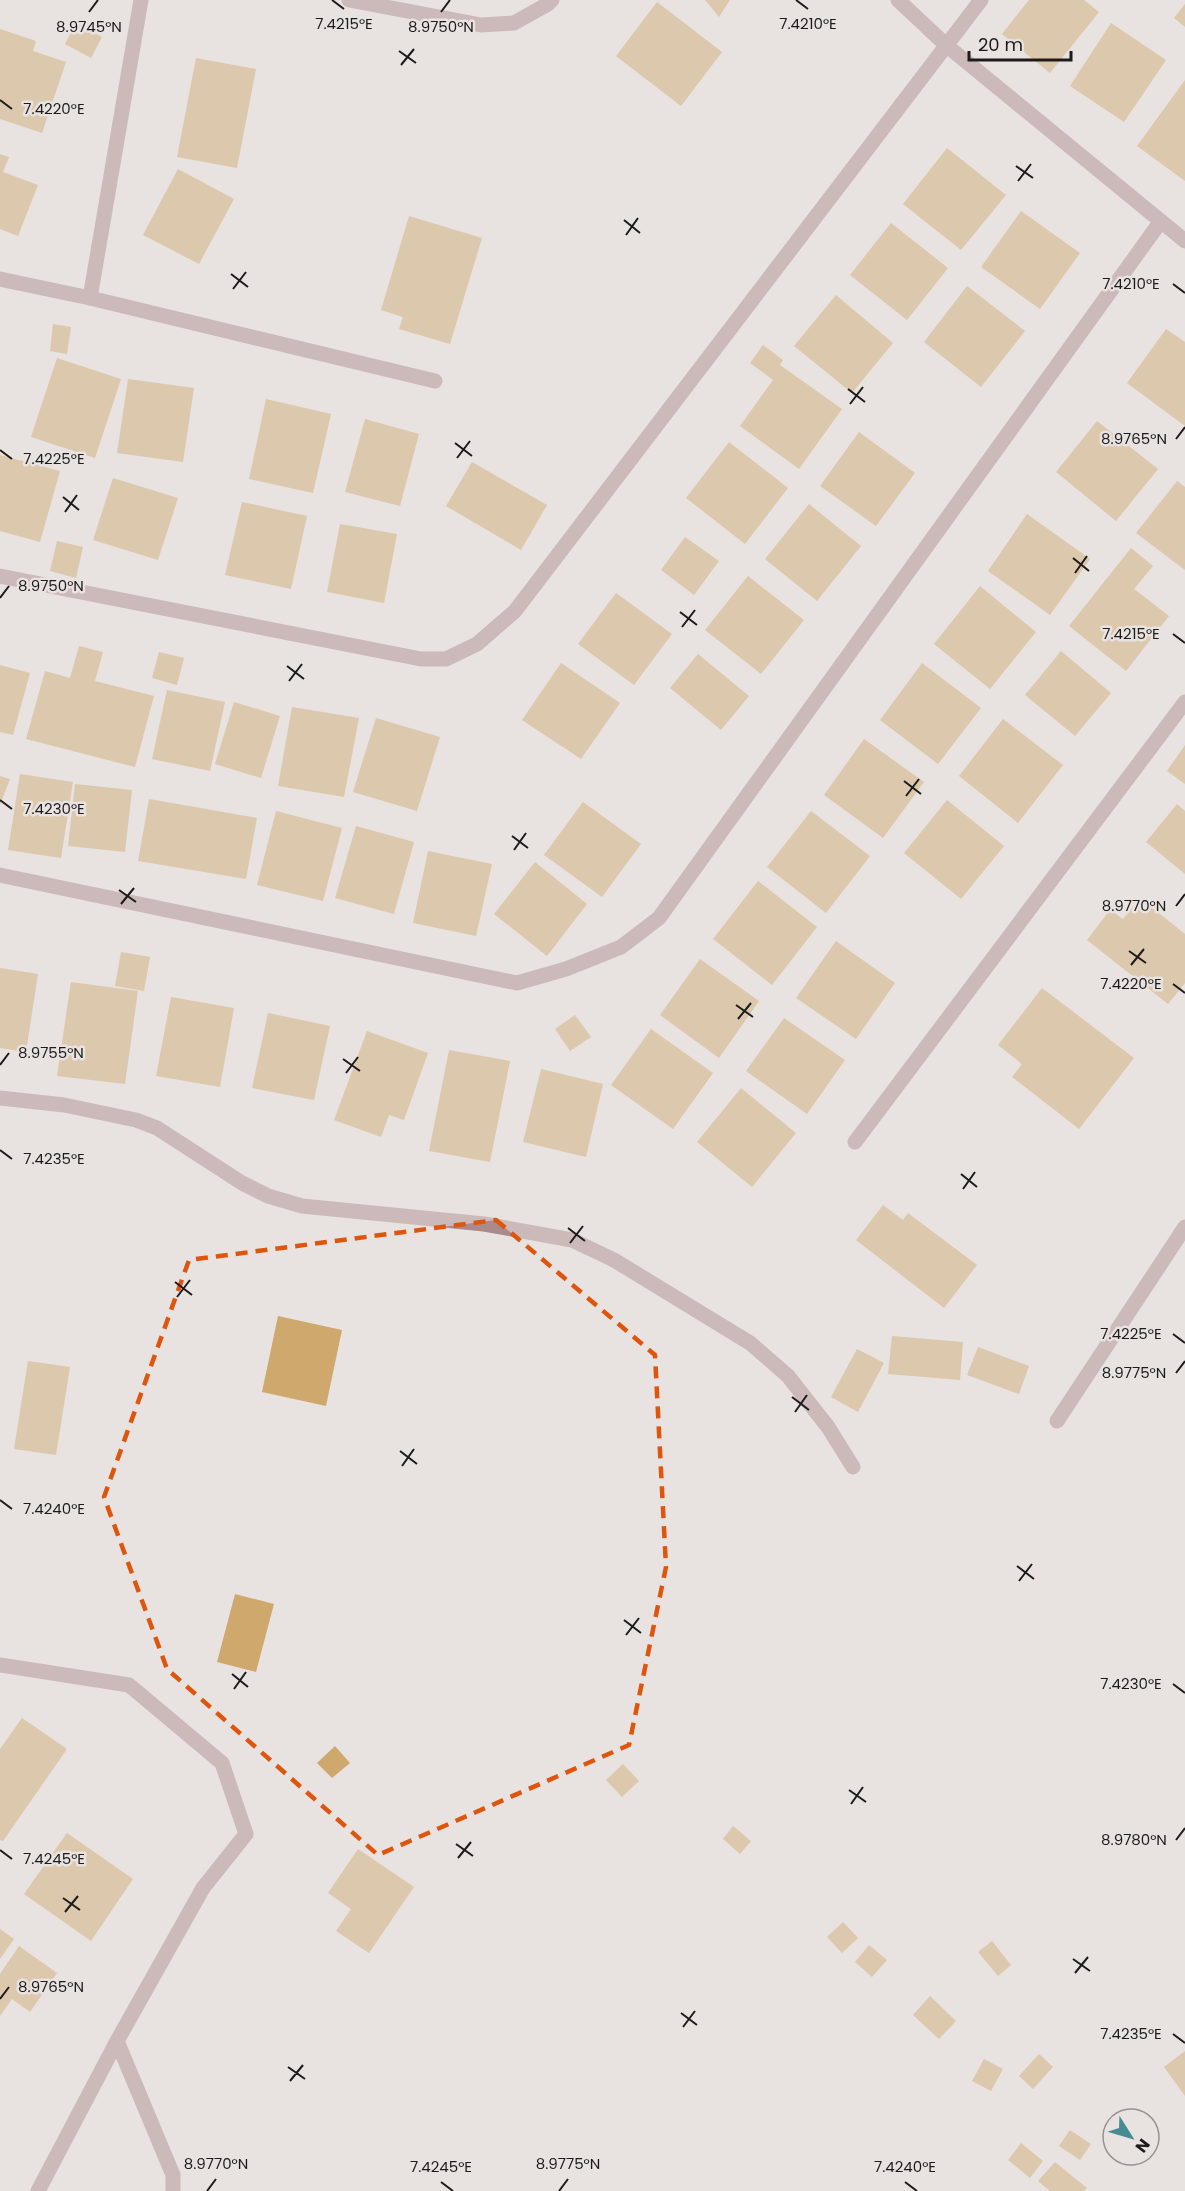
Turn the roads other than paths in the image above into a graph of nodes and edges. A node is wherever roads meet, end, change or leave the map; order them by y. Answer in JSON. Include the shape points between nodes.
{"nodes":[{"id":1,"x":141,"y":0,"type":"edge"},
{"id":2,"x":349,"y":0,"type":"edge"},
{"id":3,"x":552,"y":0,"type":"edge"},
{"id":4,"x":898,"y":0,"type":"edge"},
{"id":5,"x":981,"y":0,"type":"edge"},
{"id":6,"x":946,"y":45,"type":"junction"},
{"id":7,"x":1161,"y":221,"type":"junction"},
{"id":8,"x":1185,"y":241,"type":"edge"},
{"id":9,"x":0,"y":279,"type":"edge"},
{"id":10,"x":90,"y":298,"type":"junction"},
{"id":11,"x":435,"y":381,"type":"dead end"},
{"id":12,"x":0,"y":576,"type":"edge"},
{"id":13,"x":1185,"y":702,"type":"edge"},
{"id":14,"x":0,"y":875,"type":"edge"},
{"id":15,"x":0,"y":1098,"type":"edge"},
{"id":16,"x":855,"y":1142,"type":"dead end"},
{"id":17,"x":1185,"y":1227,"type":"edge"},
{"id":18,"x":1056,"y":1421,"type":"dead end"},
{"id":19,"x":853,"y":1467,"type":"dead end"},
{"id":20,"x":0,"y":1665,"type":"edge"},
{"id":21,"x":117,"y":2041,"type":"junction"},
{"id":22,"x":38,"y":2191,"type":"edge"},
{"id":23,"x":173,"y":2191,"type":"edge"}],
"edges":[{"from":1,"to":10,"type":"street"},
{"from":2,"to":3,"type":"street","via":[[481,25],[514,23]]},
{"from":4,"to":6,"type":"street"},
{"from":5,"to":6,"type":"street"},
{"from":6,"to":7,"type":"street"},
{"from":6,"to":12,"type":"street","via":[[514,611],[477,644],[446,659],[421,659]]},
{"from":7,"to":8,"type":"street"},
{"from":7,"to":14,"type":"street","via":[[659,918],[621,947],[517,983]]},
{"from":9,"to":10,"type":"street"},
{"from":10,"to":11,"type":"street"},
{"from":13,"to":16,"type":"street"},
{"from":15,"to":19,"type":"street","via":[[64,1105],[136,1120],[157,1128],[242,1183],[302,1206],[484,1224],[572,1240],[614,1260],[750,1343],[788,1376]]},
{"from":17,"to":18,"type":"street"},
{"from":20,"to":21,"type":"street","via":[[129,1685],[222,1763],[246,1834],[203,1888]]},
{"from":21,"to":22,"type":"street"},
{"from":21,"to":23,"type":"street","via":[[173,2175]]}]}
